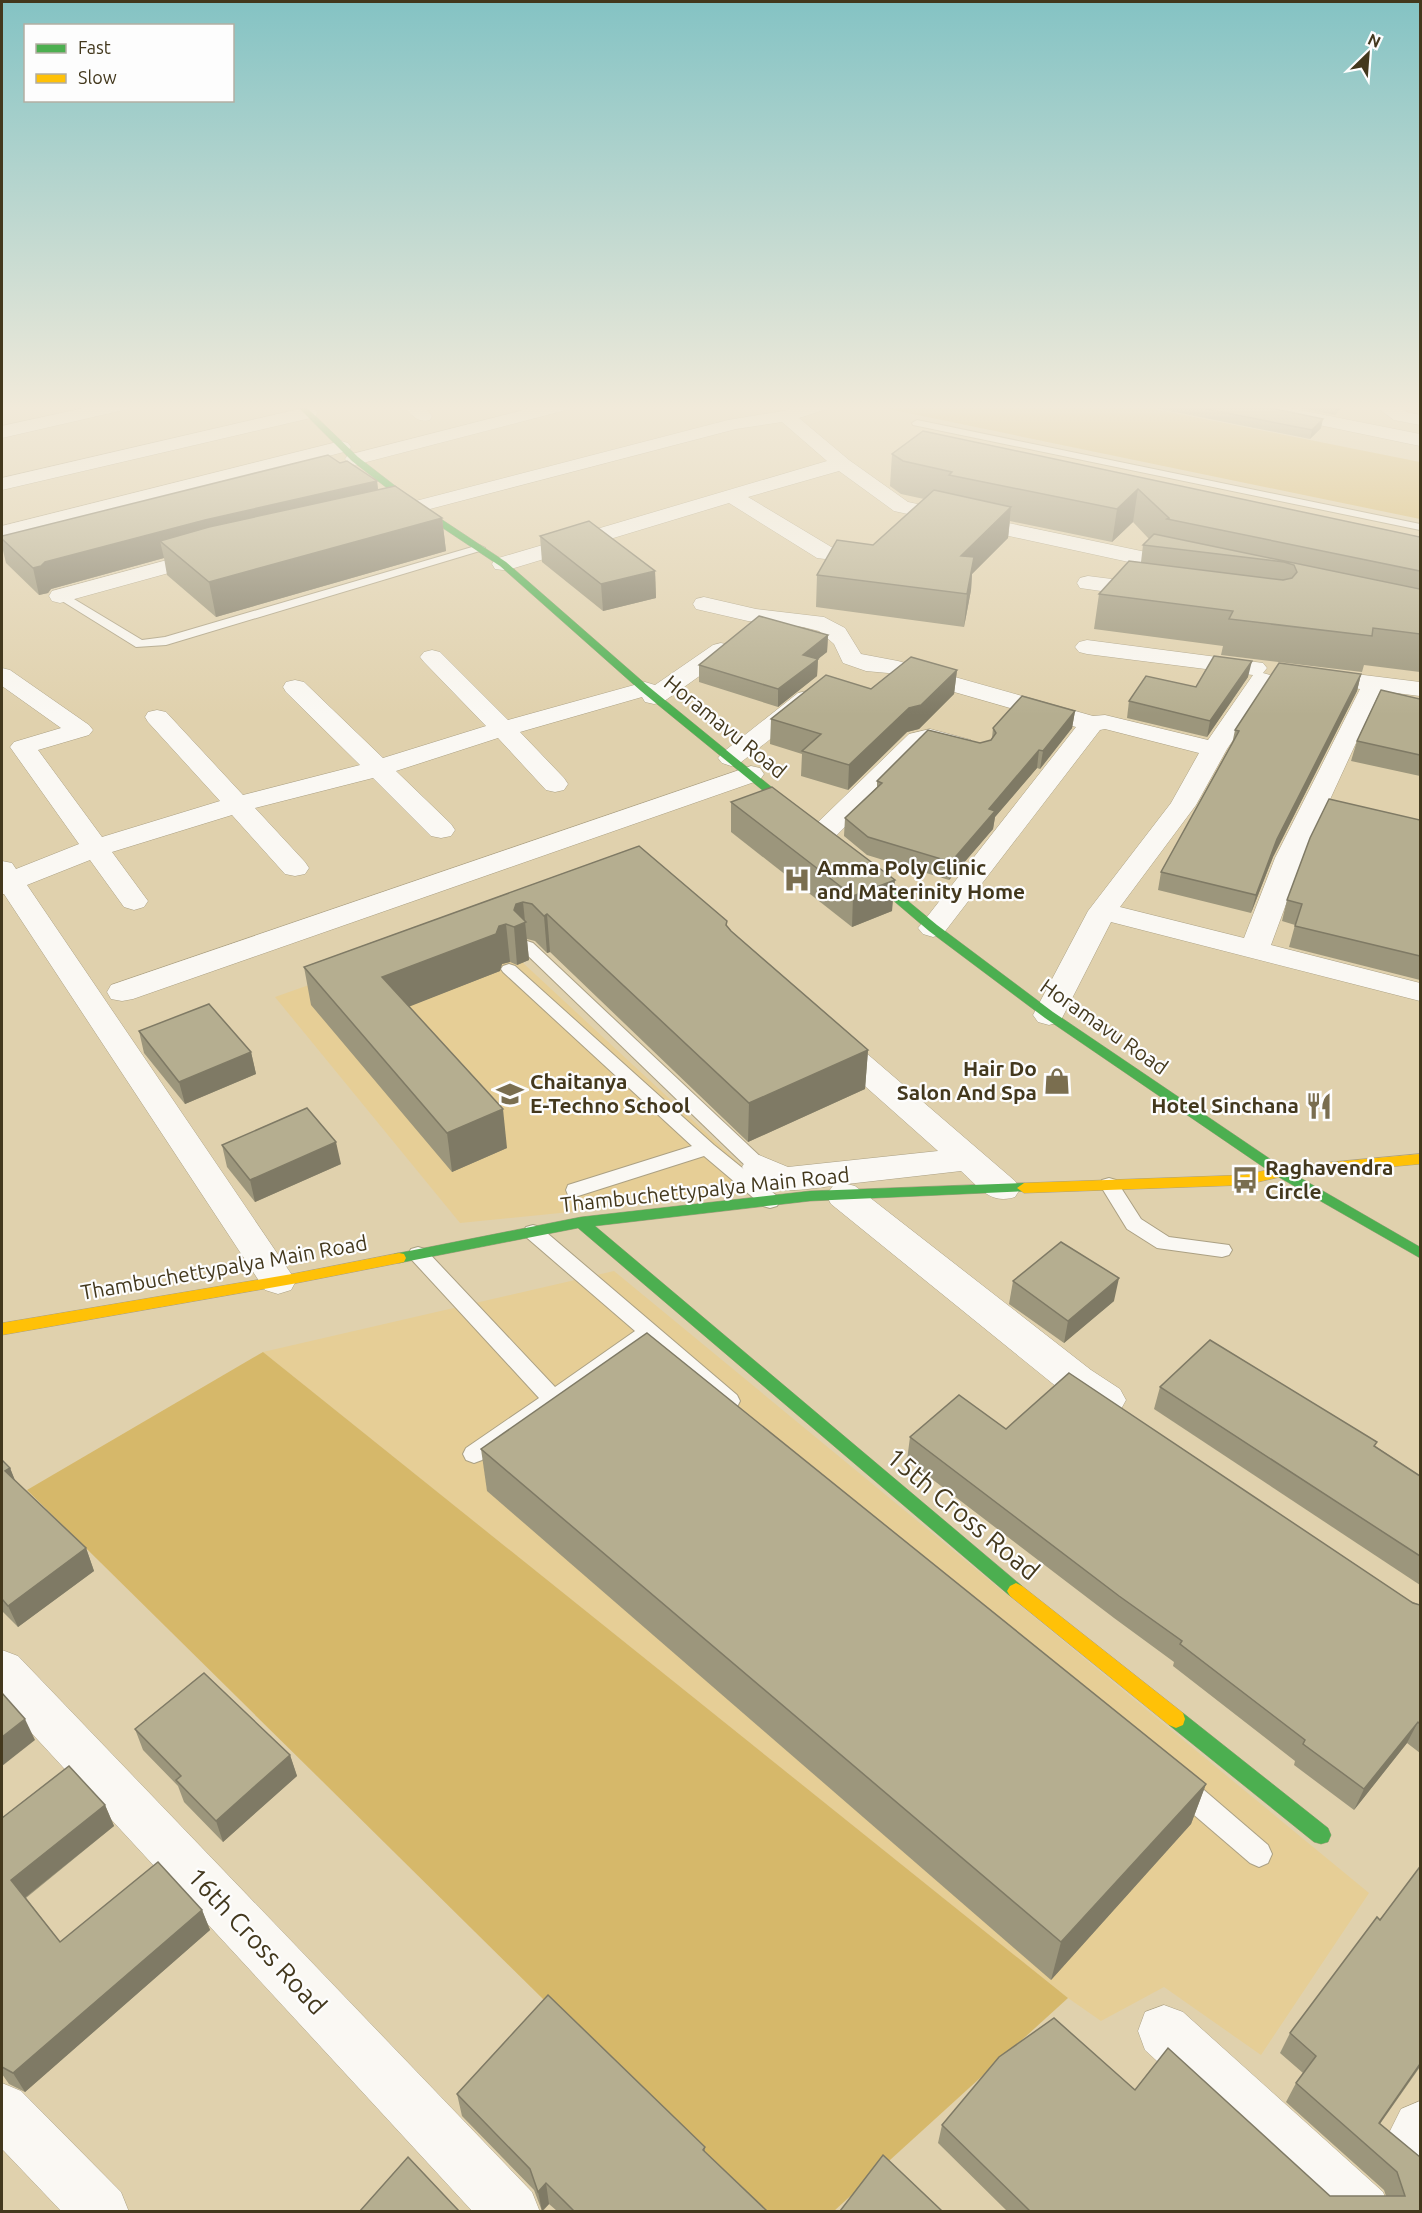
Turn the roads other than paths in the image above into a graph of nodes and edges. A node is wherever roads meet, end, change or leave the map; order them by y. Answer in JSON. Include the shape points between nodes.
{"nodes":[{"id":1,"x":106,"y":508,"type":"edge"},
{"id":2,"x":411,"y":508,"type":"edge"},
{"id":3,"x":419,"y":508,"type":"edge"},
{"id":4,"x":687,"y":508,"type":"edge"},
{"id":5,"x":753,"y":508,"type":"edge"},
{"id":6,"x":907,"y":508,"type":"edge"},
{"id":7,"x":1329,"y":508,"type":"edge"},
{"id":8,"x":360,"y":520,"type":"edge"},
{"id":9,"x":1420,"y":527,"type":"edge"},
{"id":10,"x":2,"y":532,"type":"edge"},
{"id":11,"x":479,"y":548,"type":"junction"},
{"id":12,"x":233,"y":549,"type":"edge"},
{"id":13,"x":825,"y":553,"type":"dead end"},
{"id":14,"x":503,"y":564,"type":"junction"},
{"id":15,"x":1201,"y":570,"type":"edge"},
{"id":16,"x":1088,"y":583,"type":"dead end"},
{"id":17,"x":1171,"y":593,"type":"edge"},
{"id":18,"x":60,"y":596,"type":"joint"},
{"id":19,"x":704,"y":604,"type":"dead end"},
{"id":20,"x":1087,"y":647,"type":"dead end"},
{"id":21,"x":721,"y":650,"type":"edge"},
{"id":22,"x":432,"y":657,"type":"dead end"},
{"id":23,"x":2,"y":675,"type":"edge"},
{"id":24,"x":1279,"y":675,"type":"junction"},
{"id":25,"x":827,"y":682,"type":"edge"},
{"id":26,"x":295,"y":687,"type":"dead end"},
{"id":27,"x":1420,"y":689,"type":"edge"},
{"id":28,"x":650,"y":693,"type":"junction"},
{"id":29,"x":1369,"y":693,"type":"dead end"},
{"id":30,"x":157,"y":717,"type":"dead end"},
{"id":31,"x":1092,"y":724,"type":"junction"},
{"id":32,"x":502,"y":729,"type":"junction"},
{"id":33,"x":1214,"y":749,"type":"junction"},
{"id":34,"x":979,"y":750,"type":"edge"},
{"id":35,"x":741,"y":766,"type":"junction"},
{"id":36,"x":379,"y":768,"type":"junction"},
{"id":37,"x":555,"y":784,"type":"dead end"},
{"id":38,"x":236,"y":805,"type":"junction"},
{"id":39,"x":441,"y":830,"type":"dead end"},
{"id":40,"x":826,"y":838,"type":"joint"},
{"id":41,"x":95,"y":848,"type":"junction"},
{"id":42,"x":848,"y":856,"type":"edge"},
{"id":43,"x":295,"y":868,"type":"dead end"},
{"id":44,"x":4,"y":879,"type":"edge"},
{"id":45,"x":134,"y":901,"type":"dead end"},
{"id":46,"x":1102,"y":911,"type":"junction"},
{"id":47,"x":933,"y":928,"type":"junction"},
{"id":48,"x":527,"y":946,"type":"dead end"},
{"id":49,"x":1255,"y":948,"type":"junction"},
{"id":50,"x":509,"y":969,"type":"dead end"},
{"id":51,"x":122,"y":992,"type":"dead end"},
{"id":52,"x":1420,"y":992,"type":"edge"},
{"id":53,"x":1049,"y":1015,"type":"junction"},
{"id":54,"x":806,"y":1017,"type":"edge"},
{"id":55,"x":707,"y":1149,"type":"junction"},
{"id":56,"x":968,"y":1159,"type":"junction"},
{"id":57,"x":1420,"y":1159,"type":"edge"},
{"id":58,"x":759,"y":1167,"type":"joint"},
{"id":59,"x":1280,"y":1172,"type":"junction"},
{"id":60,"x":1109,"y":1185,"type":"junction"},
{"id":61,"x":1003,"y":1189,"type":"junction"},
{"id":62,"x":575,"y":1190,"type":"dead end"},
{"id":63,"x":843,"y":1195,"type":"junction"},
{"id":64,"x":770,"y":1201,"type":"junction"},
{"id":65,"x":581,"y":1222,"type":"junction"},
{"id":66,"x":532,"y":1232,"type":"junction"},
{"id":67,"x":1222,"y":1250,"type":"dead end"},
{"id":68,"x":1420,"y":1253,"type":"edge"},
{"id":69,"x":418,"y":1254,"type":"junction"},
{"id":70,"x":278,"y":1281,"type":"junction"},
{"id":71,"x":2,"y":1329,"type":"edge"},
{"id":72,"x":649,"y":1332,"type":"junction"},
{"id":73,"x":553,"y":1399,"type":"junction"},
{"id":74,"x":749,"y":1418,"type":"edge"},
{"id":75,"x":1136,"y":1420,"type":"edge"},
{"id":76,"x":474,"y":1454,"type":"dead end"},
{"id":77,"x":2,"y":1670,"type":"edge"},
{"id":78,"x":1168,"y":1776,"type":"edge"},
{"id":79,"x":1321,"y":1835,"type":"dead end"},
{"id":80,"x":1259,"y":1854,"type":"dead end"},
{"id":81,"x":1164,"y":2031,"type":"dead end"},
{"id":82,"x":2,"y":2110,"type":"edge"},
{"id":83,"x":101,"y":2211,"type":"edge"},
{"id":84,"x":512,"y":2211,"type":"edge"},
{"id":85,"x":1363,"y":2211,"type":"edge"}],
"edges":[{"from":1,"to":10,"type":"street"},
{"from":2,"to":8,"type":"street"},
{"from":3,"to":11,"type":"street","name":"Horamavu Road"},
{"from":4,"to":14,"type":"street"},
{"from":5,"to":13,"type":"street"},
{"from":6,"to":15,"type":"street"},
{"from":7,"to":9,"type":"lane"},
{"from":11,"to":14,"type":"street","name":"Horamavu Road"},
{"from":11,"to":18,"type":"lane","via":[[166,641],[140,644]]},
{"from":12,"to":18,"type":"street"},
{"from":14,"to":28,"type":"street","name":"Horamavu Road"},
{"from":16,"to":17,"type":"street"},
{"from":19,"to":31,"type":"street","via":[[762,617],[801,618],[833,629],[847,645],[851,658],[866,664],[890,666]]},
{"from":20,"to":24,"type":"street"},
{"from":21,"to":28,"type":"street"},
{"from":22,"to":32,"type":"street"},
{"from":23,"to":41,"type":"street","via":[[80,730],[23,747]]},
{"from":24,"to":27,"type":"street"},
{"from":24,"to":33,"type":"street"},
{"from":25,"to":35,"type":"street"},
{"from":26,"to":36,"type":"street"},
{"from":28,"to":32,"type":"street"},
{"from":28,"to":35,"type":"street","name":"Horamavu Road"},
{"from":29,"to":49,"type":"street","via":[[1289,858]]},
{"from":30,"to":38,"type":"street"},
{"from":31,"to":33,"type":"street","via":[[1105,722]]},
{"from":31,"to":47,"type":"street"},
{"from":32,"to":36,"type":"street"},
{"from":32,"to":37,"type":"street"},
{"from":33,"to":46,"type":"street","via":[[1183,805]]},
{"from":34,"to":40,"type":"street","via":[[930,737],[918,739]]},
{"from":35,"to":40,"type":"street","name":"Horamavu Road"},
{"from":35,"to":51,"type":"street"},
{"from":36,"to":38,"type":"street"},
{"from":36,"to":39,"type":"street"},
{"from":38,"to":41,"type":"street"},
{"from":38,"to":43,"type":"street"},
{"from":41,"to":44,"type":"street"},
{"from":41,"to":45,"type":"street"},
{"from":42,"to":47,"type":"street","name":"Horamavu Road"},
{"from":44,"to":70,"type":"street"},
{"from":46,"to":49,"type":"street"},
{"from":46,"to":53,"type":"street"},
{"from":47,"to":53,"type":"street","name":"Horamavu Road"},
{"from":48,"to":58,"type":"lane"},
{"from":49,"to":52,"type":"street"},
{"from":50,"to":55,"type":"lane"},
{"from":53,"to":59,"type":"street","name":"Horamavu Road"},
{"from":54,"to":56,"type":"street"},
{"from":55,"to":62,"type":"lane"},
{"from":55,"to":64,"type":"lane"},
{"from":56,"to":58,"type":"street","via":[[789,1179],[775,1178]]},
{"from":56,"to":61,"type":"street"},
{"from":57,"to":59,"type":"street","name":"Thambuchettypalya Main Road"},
{"from":59,"to":60,"type":"street","name":"Thambuchettypalya Main Road","via":[[1245,1180]]},
{"from":59,"to":68,"type":"street","name":"Horamavu Road"},
{"from":60,"to":61,"type":"street","name":"Thambuchettypalya Main Road"},
{"from":60,"to":67,"type":"lane","via":[[1134,1224],[1164,1243]]},
{"from":61,"to":63,"type":"street","name":"Thambuchettypalya Main Road"},
{"from":63,"to":64,"type":"street","name":"Thambuchettypalya Main Road"},
{"from":63,"to":75,"type":"street","via":[[1077,1381]]},
{"from":64,"to":65,"type":"street","name":"Thambuchettypalya Main Road"},
{"from":65,"to":66,"type":"street","name":"Thambuchettypalya Main Road"},
{"from":65,"to":79,"type":"street","name":"15th Cross Road","via":[[1026,1599]]},
{"from":66,"to":69,"type":"street","name":"Thambuchettypalya Main Road"},
{"from":66,"to":72,"type":"lane"},
{"from":69,"to":70,"type":"street","name":"Thambuchettypalya Main Road"},
{"from":69,"to":73,"type":"lane"},
{"from":70,"to":71,"type":"street","name":"Thambuchettypalya Main Road"},
{"from":72,"to":73,"type":"lane"},
{"from":72,"to":74,"type":"lane"},
{"from":73,"to":76,"type":"lane"},
{"from":77,"to":84,"type":"street","name":"16th Cross Road"},
{"from":78,"to":80,"type":"lane"},
{"from":81,"to":85,"type":"street"},
{"from":82,"to":83,"type":"street"}]}
